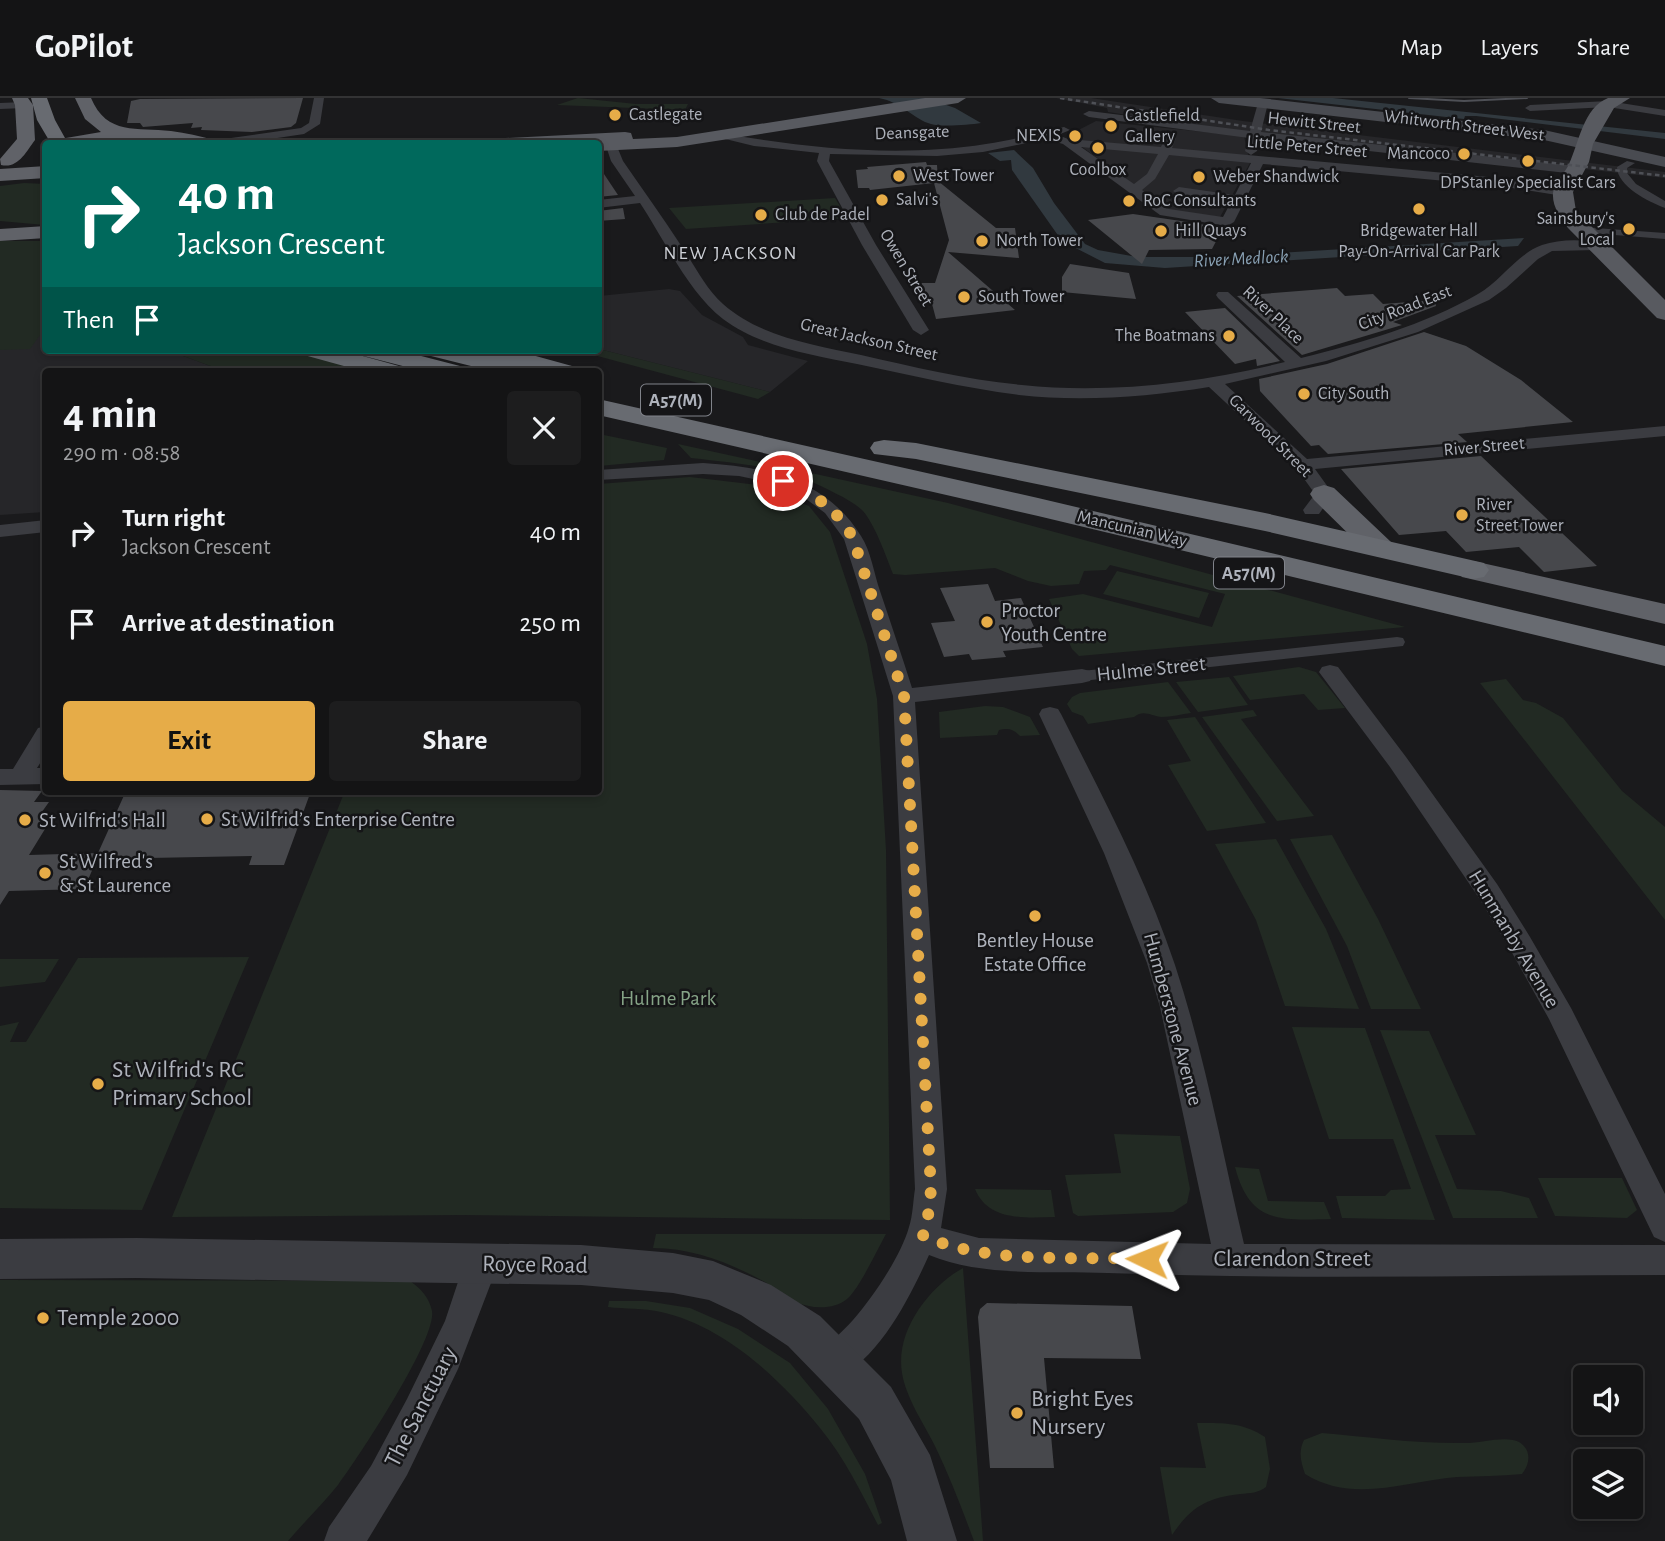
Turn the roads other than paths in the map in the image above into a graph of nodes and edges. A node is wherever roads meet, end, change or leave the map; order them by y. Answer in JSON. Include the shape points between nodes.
{"nodes":[{"id":1,"x":83,"y":98,"type":"edge"},
{"id":2,"x":319,"y":98,"type":"edge"},
{"id":3,"x":958,"y":98,"type":"edge"},
{"id":4,"x":1091,"y":98,"type":"edge"},
{"id":5,"x":1219,"y":98,"type":"edge"},
{"id":6,"x":24,"y":100,"type":"edge"},
{"id":7,"x":1612,"y":100,"type":"edge"},
{"id":8,"x":1263,"y":103,"type":"junction"},
{"id":9,"x":0,"y":104,"type":"edge"},
{"id":10,"x":1336,"y":111,"type":"junction"},
{"id":11,"x":1665,"y":113,"type":"edge"},
{"id":12,"x":1082,"y":119,"type":"junction"},
{"id":13,"x":1175,"y":126,"type":"junction"},
{"id":14,"x":1590,"y":133,"type":"junction"},
{"id":15,"x":1253,"y":134,"type":"junction"},
{"id":16,"x":139,"y":136,"type":"junction"},
{"id":17,"x":711,"y":136,"type":"junction"},
{"id":18,"x":1048,"y":136,"type":"junction"},
{"id":19,"x":62,"y":138,"type":"edge"},
{"id":20,"x":196,"y":140,"type":"edge"},
{"id":21,"x":240,"y":140,"type":"edge"},
{"id":22,"x":569,"y":140,"type":"edge"},
{"id":23,"x":1327,"y":141,"type":"junction"},
{"id":24,"x":1067,"y":142,"type":"junction"},
{"id":25,"x":605,"y":146,"type":"edge"},
{"id":26,"x":42,"y":148,"type":"edge"},
{"id":27,"x":1166,"y":150,"type":"junction"},
{"id":28,"x":825,"y":151,"type":"junction"},
{"id":29,"x":1255,"y":159,"type":"junction"},
{"id":30,"x":1665,"y":162,"type":"edge"},
{"id":31,"x":1630,"y":163,"type":"dead end"},
{"id":32,"x":42,"y":166,"type":"edge"},
{"id":33,"x":2,"y":168,"type":"edge"},
{"id":34,"x":1576,"y":170,"type":"junction"},
{"id":35,"x":42,"y":172,"type":"edge"},
{"id":36,"x":1133,"y":189,"type":"junction"},
{"id":37,"x":1179,"y":191,"type":"dead end"},
{"id":38,"x":642,"y":199,"type":"junction"},
{"id":39,"x":1239,"y":199,"type":"junction"},
{"id":40,"x":1565,"y":201,"type":"junction"},
{"id":41,"x":602,"y":204,"type":"edge"},
{"id":42,"x":1665,"y":205,"type":"edge"},
{"id":43,"x":0,"y":226,"type":"edge"},
{"id":44,"x":39,"y":233,"type":"edge"},
{"id":45,"x":0,"y":235,"type":"edge"},
{"id":46,"x":1665,"y":236,"type":"edge"},
{"id":47,"x":1588,"y":238,"type":"junction"},
{"id":48,"x":1223,"y":295,"type":"dead end"},
{"id":49,"x":1665,"y":313,"type":"edge"},
{"id":50,"x":921,"y":330,"type":"dead end"},
{"id":51,"x":328,"y":354,"type":"edge"},
{"id":52,"x":385,"y":354,"type":"edge"},
{"id":53,"x":452,"y":354,"type":"edge"},
{"id":54,"x":500,"y":354,"type":"edge"},
{"id":55,"x":1298,"y":363,"type":"junction"},
{"id":56,"x":379,"y":368,"type":"edge"},
{"id":57,"x":439,"y":368,"type":"edge"},
{"id":58,"x":509,"y":368,"type":"edge"},
{"id":59,"x":552,"y":368,"type":"edge"},
{"id":60,"x":1212,"y":381,"type":"junction"},
{"id":61,"x":602,"y":391,"type":"edge"},
{"id":62,"x":663,"y":396,"type":"dead end"},
{"id":63,"x":602,"y":408,"type":"edge"},
{"id":64,"x":602,"y":417,"type":"edge"},
{"id":65,"x":1665,"y":431,"type":"edge"},
{"id":66,"x":750,"y":433,"type":"junction"},
{"id":67,"x":831,"y":451,"type":"junction"},
{"id":68,"x":1303,"y":465,"type":"junction"},
{"id":69,"x":602,"y":475,"type":"edge"},
{"id":70,"x":1318,"y":502,"type":"junction"},
{"id":71,"x":1265,"y":522,"type":"junction"},
{"id":72,"x":42,"y":526,"type":"edge"},
{"id":73,"x":0,"y":531,"type":"edge"},
{"id":74,"x":1380,"y":548,"type":"junction"},
{"id":75,"x":1500,"y":607,"type":"junction"},
{"id":76,"x":1665,"y":614,"type":"edge"},
{"id":77,"x":1665,"y":636,"type":"edge"},
{"id":78,"x":1397,"y":642,"type":"dead end"},
{"id":79,"x":1665,"y":656,"type":"edge"},
{"id":80,"x":1330,"y":672,"type":"dead end"},
{"id":81,"x":1665,"y":675,"type":"edge"},
{"id":82,"x":1082,"y":677,"type":"joint"},
{"id":83,"x":904,"y":696,"type":"junction"},
{"id":84,"x":1049,"y":714,"type":"dead end"},
{"id":85,"x":42,"y":738,"type":"edge"},
{"id":86,"x":42,"y":776,"type":"edge"},
{"id":87,"x":10,"y":777,"type":"edge"},
{"id":88,"x":1665,"y":1227,"type":"edge"},
{"id":89,"x":923,"y":1236,"type":"junction"},
{"id":90,"x":1231,"y":1258,"type":"junction"},
{"id":91,"x":0,"y":1259,"type":"edge"},
{"id":92,"x":1665,"y":1260,"type":"edge"},
{"id":93,"x":480,"y":1264,"type":"junction"},
{"id":94,"x":836,"y":1361,"type":"junction"},
{"id":95,"x":343,"y":1541,"type":"edge"},
{"id":96,"x":932,"y":1541,"type":"edge"}],
"edges":[{"from":1,"to":16,"type":"highway","via":[[96,123]]},
{"from":2,"to":21,"type":"street","via":[[314,124],[304,131]]},
{"from":3,"to":17,"type":"main road"},
{"from":4,"to":12,"type":"street"},
{"from":5,"to":8,"type":"main road","name":"Whitworth Street West"},
{"from":6,"to":9,"type":"street"},
{"from":6,"to":19,"type":"highway"},
{"from":6,"to":33,"type":"highway","via":[[26,140]]},
{"from":7,"to":11,"type":"street"},
{"from":7,"to":14,"type":"main road"},
{"from":7,"to":14,"type":"street","via":[[1530,108]]},
{"from":8,"to":10,"type":"main road","name":"Whitworth Street West"},
{"from":8,"to":15,"type":"street"},
{"from":10,"to":14,"type":"main road","name":"Whitworth Street West","via":[[1535,134]]},
{"from":10,"to":23,"type":"street"},
{"from":12,"to":13,"type":"street","name":"Hewitt Street"},
{"from":12,"to":18,"type":"street","name":"Deansgate"},
{"from":13,"to":15,"type":"street","name":"Hewitt Street"},
{"from":13,"to":27,"type":"street"},
{"from":14,"to":30,"type":"main road","name":"Whitworth Street West"},
{"from":14,"to":34,"type":"main road"},
{"from":15,"to":23,"type":"street","name":"Hewitt Street"},
{"from":15,"to":29,"type":"street"},
{"from":16,"to":19,"type":"highway"},
{"from":16,"to":20,"type":"highway"},
{"from":17,"to":22,"type":"main road"},
{"from":17,"to":25,"type":"main road"},
{"from":17,"to":28,"type":"street","name":"Deansgate"},
{"from":18,"to":24,"type":"street","name":"Little Peter Street"},
{"from":18,"to":28,"type":"street","name":"Deansgate","via":[[922,152]]},
{"from":23,"to":34,"type":"street","name":"Hewitt Street","via":[[1413,146]]},
{"from":24,"to":27,"type":"street","name":"Little Peter Street"},
{"from":24,"to":36,"type":"street"},
{"from":25,"to":38,"type":"street","name":"Great Jackson Street"},
{"from":26,"to":33,"type":"highway"},
{"from":27,"to":29,"type":"street","name":"Little Peter Street"},
{"from":27,"to":36,"type":"street","via":[[1143,186]]},
{"from":28,"to":50,"type":"street","name":"Owen Street","via":[[823,161],[844,201]]},
{"from":29,"to":39,"type":"street"},
{"from":29,"to":40,"type":"street","name":"Little Peter Street","via":[[1522,185]]},
{"from":31,"to":42,"type":"street","via":[[1622,167],[1625,177]]},
{"from":32,"to":33,"type":"highway"},
{"from":33,"to":35,"type":"highway"},
{"from":34,"to":40,"type":"main road"},
{"from":36,"to":39,"type":"street","via":[[1164,212],[1227,222]]},
{"from":37,"to":39,"type":"street"},
{"from":38,"to":41,"type":"street"},
{"from":38,"to":60,"type":"street","name":"Great Jackson Street","via":[[717,307],[797,344],[944,377],[1037,391],[1145,390]]},
{"from":40,"to":47,"type":"main road"},
{"from":43,"to":44,"type":"highway"},
{"from":44,"to":45,"type":"highway"},
{"from":46,"to":47,"type":"street"},
{"from":47,"to":49,"type":"main road"},
{"from":47,"to":55,"type":"street","name":"City Road East","via":[[1546,248],[1498,288],[1440,318]]},
{"from":48,"to":55,"type":"street","name":"River Place"},
{"from":51,"to":56,"type":"highway"},
{"from":52,"to":57,"type":"highway"},
{"from":53,"to":58,"type":"highway"},
{"from":54,"to":59,"type":"highway"},
{"from":55,"to":60,"type":"street","name":"City Road East"},
{"from":60,"to":68,"type":"street","name":"Garwood Street"},
{"from":61,"to":66,"type":"highway","name":"Mancunian Way","number":"A57(M)"},
{"from":62,"to":66,"type":"highway","number":"A57(M)"},
{"from":63,"to":66,"type":"highway","name":"Mancunian Way","number":"A57(M)"},
{"from":64,"to":66,"type":"highway","number":"A57(M)"},
{"from":65,"to":68,"type":"street","name":"River Street"},
{"from":66,"to":67,"type":"highway","name":"Mancunian Way","number":"A57(M)"},
{"from":67,"to":71,"type":"highway","number":"A57(M)","via":[[916,452]]},
{"from":67,"to":75,"type":"highway","name":"Mancunian Way","number":"A57(M)"},
{"from":67,"to":81,"type":"highway","number":"A57(M)","via":[[1058,526]]},
{"from":68,"to":70,"type":"street","name":"Garwood Street"},
{"from":69,"to":83,"type":"street","via":[[690,467],[726,469],[783,481],[827,504],[853,538]]},
{"from":70,"to":71,"type":"highway","via":[[1291,519]]},
{"from":70,"to":74,"type":"highway"},
{"from":71,"to":74,"type":"highway","number":"A57(M)"},
{"from":72,"to":73,"type":"street"},
{"from":74,"to":76,"type":"highway","number":"A57(M)"},
{"from":75,"to":77,"type":"highway","name":"Mancunian Way","number":"A57(M)"},
{"from":75,"to":79,"type":"highway","name":"Mancunian Way","number":"A57(M)"},
{"from":78,"to":82,"type":"street","name":"Hulme Street"},
{"from":80,"to":88,"type":"street","name":"Hunmanby Avenue","via":[[1398,762],[1521,944]]},
{"from":82,"to":83,"type":"street","name":"Hulme Street"},
{"from":83,"to":89,"type":"street","via":[[931,1189]]},
{"from":84,"to":90,"type":"street","name":"Humberstone Avenue","via":[[1117,853],[1161,963]]},
{"from":85,"to":87,"type":"street"},
{"from":86,"to":87,"type":"street"},
{"from":89,"to":90,"type":"street","name":"Clarendon Street","via":[[979,1254]]},
{"from":89,"to":94,"type":"street","via":[[887,1303]]},
{"from":90,"to":92,"type":"street","name":"Clarendon Street"},
{"from":91,"to":93,"type":"street","name":"Royce Road"},
{"from":93,"to":94,"type":"street","name":"Royce Road","via":[[580,1265],[673,1273],[713,1282],[756,1300],[804,1331]]},
{"from":93,"to":95,"type":"street","name":"The Sanctuary","via":[[460,1328],[433,1386],[373,1498]]},
{"from":94,"to":96,"type":"street","name":"Royce Road","via":[[875,1403],[913,1472]]}]}
